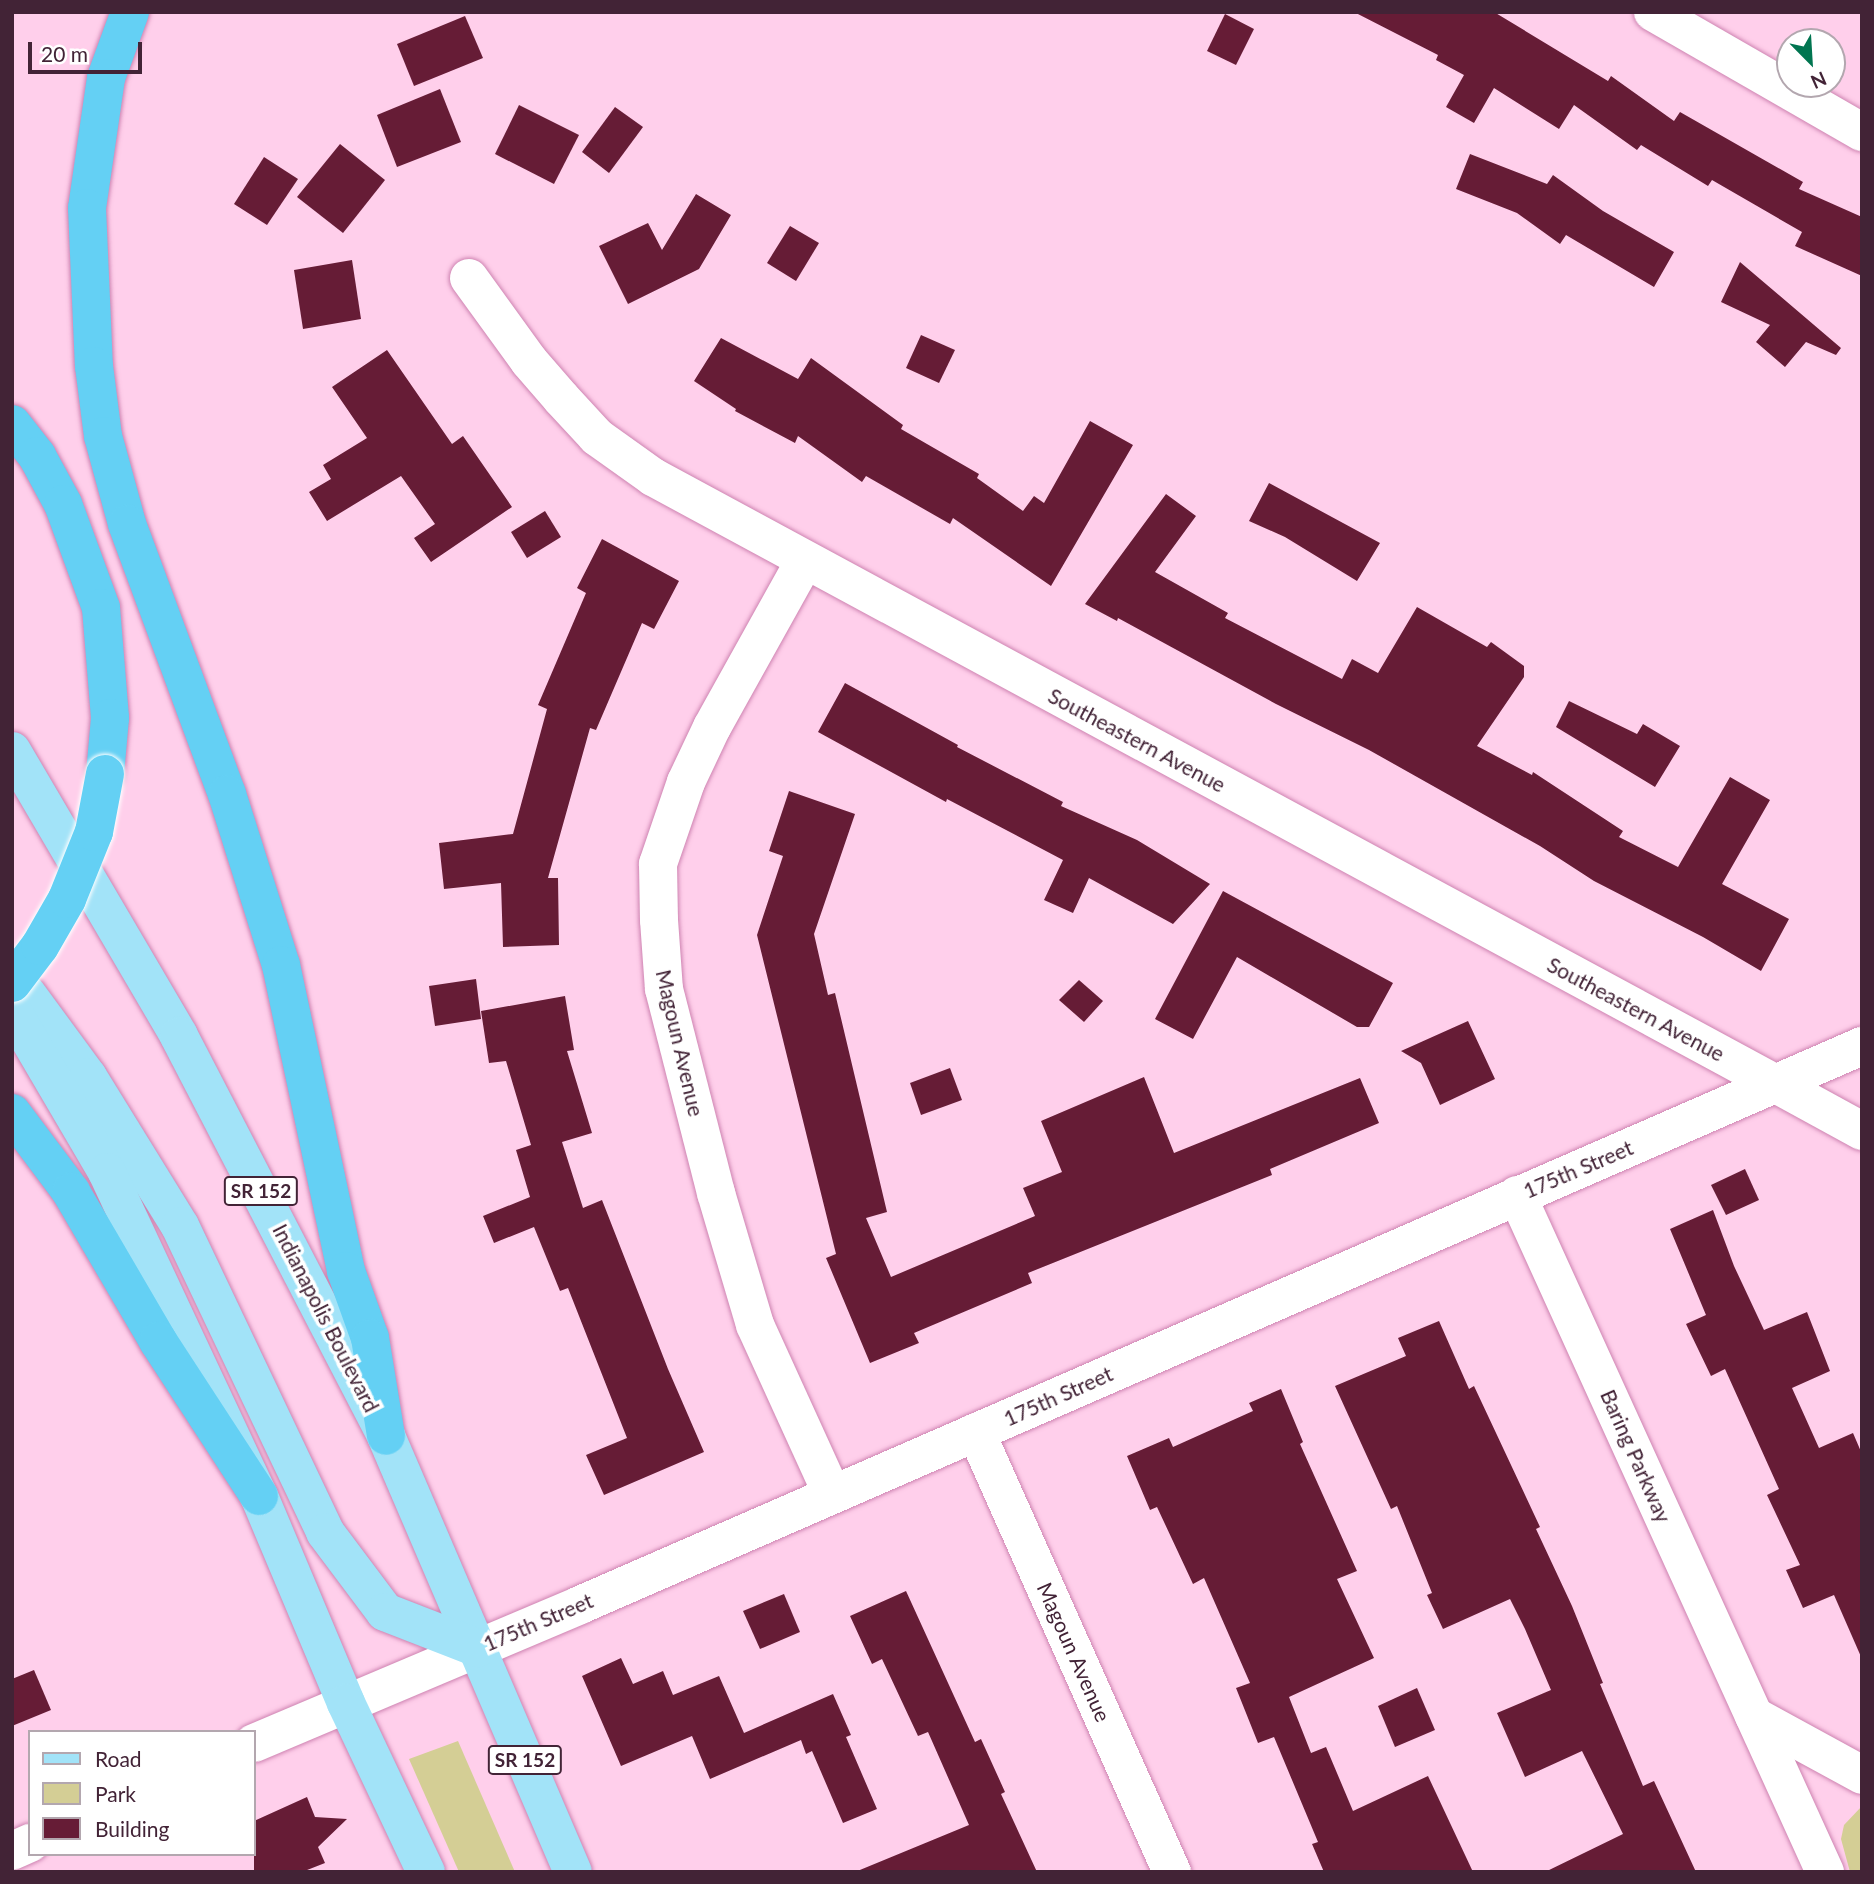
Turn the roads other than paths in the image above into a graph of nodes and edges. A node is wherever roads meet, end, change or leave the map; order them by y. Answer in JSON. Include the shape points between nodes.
{"nodes":[{"id":1,"x":130,"y":12,"type":"edge"},
{"id":2,"x":1653,"y":12,"type":"edge"},
{"id":3,"x":1862,"y":132,"type":"edge"},
{"id":4,"x":469,"y":278,"type":"dead end"},
{"id":5,"x":12,"y":424,"type":"edge"},
{"id":6,"x":805,"y":561,"type":"junction"},
{"id":7,"x":12,"y":751,"type":"edge"},
{"id":8,"x":12,"y":975,"type":"edge"},
{"id":9,"x":12,"y":983,"type":"edge"},
{"id":10,"x":12,"y":1010,"type":"edge"},
{"id":11,"x":1862,"y":1046,"type":"edge"},
{"id":12,"x":1776,"y":1084,"type":"junction"},
{"id":13,"x":12,"y":1113,"type":"edge"},
{"id":14,"x":1862,"y":1132,"type":"edge"},
{"id":15,"x":1517,"y":1195,"type":"junction"},
{"id":16,"x":976,"y":1432,"type":"junction"},
{"id":17,"x":386,"y":1436,"type":"junction"},
{"id":18,"x":832,"y":1494,"type":"junction"},
{"id":19,"x":259,"y":1496,"type":"junction"},
{"id":20,"x":478,"y":1648,"type":"junction"},
{"id":21,"x":346,"y":1703,"type":"junction"},
{"id":22,"x":1754,"y":1716,"type":"junction"},
{"id":23,"x":256,"y":1742,"type":"edge"},
{"id":24,"x":1862,"y":1775,"type":"edge"},
{"id":25,"x":28,"y":1844,"type":"edge"},
{"id":26,"x":12,"y":1851,"type":"edge"},
{"id":27,"x":426,"y":1872,"type":"edge"},
{"id":28,"x":573,"y":1872,"type":"edge"},
{"id":29,"x":1172,"y":1872,"type":"edge"},
{"id":30,"x":1825,"y":1872,"type":"edge"}],
"edges":[{"from":1,"to":17,"type":"highway","via":[[106,78],[87,208],[93,366],[103,436],[127,524],[227,794],[281,965],[346,1271],[370,1338]]},
{"from":2,"to":3,"type":"street"},
{"from":4,"to":6,"type":"street","name":"Southeastern Avenue","via":[[529,361],[597,437],[653,477]]},
{"from":5,"to":9,"type":"highway","bridge":true,"via":[[37,456],[63,505],[101,608],[110,718],[93,832],[67,899]]},
{"from":6,"to":12,"type":"street","name":"Southeastern Avenue"},
{"from":6,"to":18,"type":"street","name":"Magoun Avenue","via":[[686,782],[658,863],[659,920],[664,989],[751,1312]]},
{"from":7,"to":17,"type":"main road","name":"Indianapolis Boulevard","number":"SR 152","via":[[179,1036]]},
{"from":8,"to":20,"type":"main road","via":[[89,1077],[180,1226],[325,1532],[385,1612]]},
{"from":10,"to":19,"type":"main road","via":[[107,1172]]},
{"from":11,"to":12,"type":"street","name":"175th Street"},
{"from":12,"to":14,"type":"street","name":"Southeastern Avenue"},
{"from":12,"to":15,"type":"street","name":"175th Street"},
{"from":13,"to":19,"type":"highway","via":[[71,1192],[158,1341]]},
{"from":15,"to":16,"type":"street","name":"175th Street"},
{"from":15,"to":22,"type":"street","name":"Baring Parkway"},
{"from":16,"to":18,"type":"street","name":"175th Street"},
{"from":16,"to":29,"type":"street","name":"Magoun Avenue"},
{"from":17,"to":20,"type":"main road","name":"Indianapolis Boulevard","number":"SR 152"},
{"from":18,"to":20,"type":"street","name":"175th Street"},
{"from":19,"to":21,"type":"main road"},
{"from":20,"to":21,"type":"street","name":"175th Street"},
{"from":20,"to":28,"type":"main road","name":"Indianapolis Boulevard","number":"SR 152"},
{"from":21,"to":23,"type":"street","name":"175th Street"},
{"from":21,"to":27,"type":"main road"},
{"from":22,"to":24,"type":"street"},
{"from":22,"to":30,"type":"street","name":"Baring Parkway"},
{"from":25,"to":26,"type":"street"}]}
